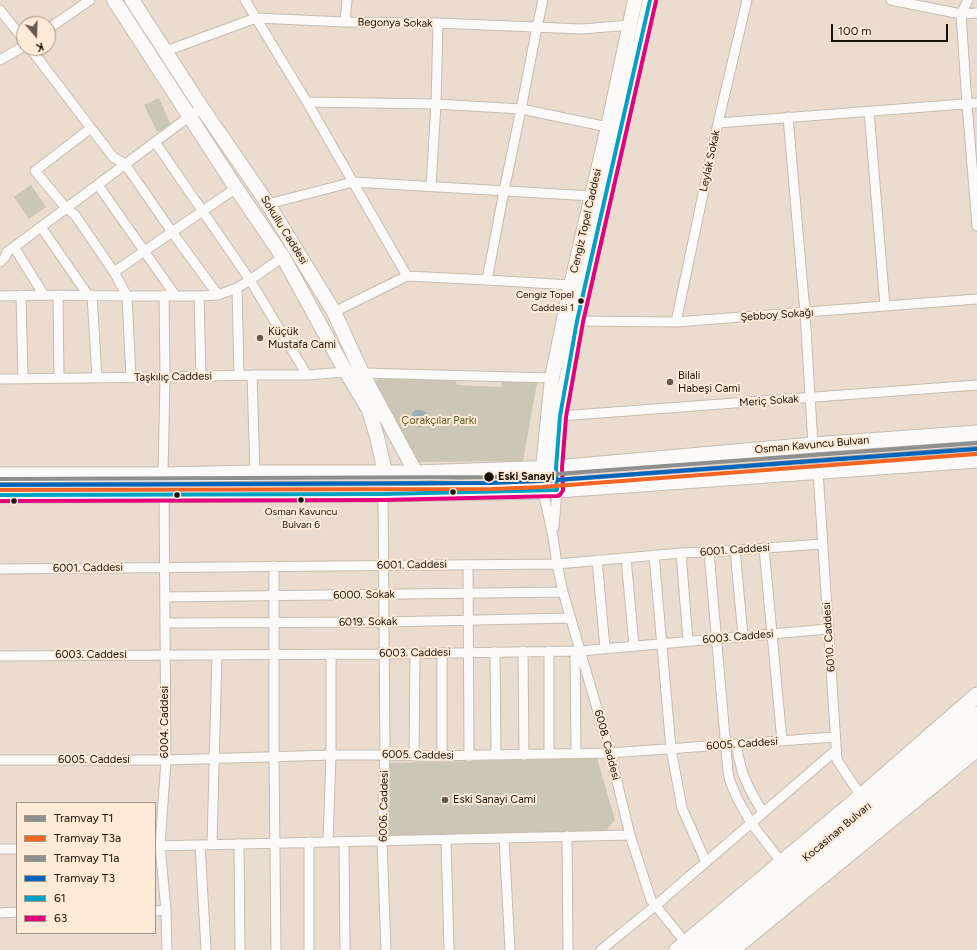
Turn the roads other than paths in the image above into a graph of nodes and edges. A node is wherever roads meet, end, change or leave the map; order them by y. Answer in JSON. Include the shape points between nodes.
{"nodes":[{"id":1,"x":90,"y":0,"type":"edge"},
{"id":2,"x":114,"y":0,"type":"edge"},
{"id":3,"x":132,"y":0,"type":"edge"},
{"id":4,"x":245,"y":0,"type":"edge"},
{"id":5,"x":347,"y":0,"type":"edge"},
{"id":6,"x":543,"y":0,"type":"edge"},
{"id":7,"x":635,"y":0,"type":"edge"},
{"id":8,"x":650,"y":0,"type":"edge"},
{"id":9,"x":746,"y":0,"type":"edge"},
{"id":10,"x":891,"y":0,"type":"edge"},
{"id":11,"x":968,"y":0,"type":"edge"},
{"id":12,"x":0,"y":10,"type":"edge"},
{"id":13,"x":977,"y":13,"type":"edge"},
{"id":14,"x":961,"y":14,"type":"junction"},
{"id":15,"x":256,"y":18,"type":"junction"},
{"id":16,"x":344,"y":22,"type":"junction"},
{"id":17,"x":56,"y":23,"type":"edge"},
{"id":18,"x":438,"y":23,"type":"junction"},
{"id":19,"x":630,"y":25,"type":"junction"},
{"id":20,"x":537,"y":27,"type":"junction"},
{"id":21,"x":16,"y":30,"type":"edge"},
{"id":22,"x":16,"y":51,"type":"edge"},
{"id":23,"x":166,"y":51,"type":"junction"},
{"id":24,"x":36,"y":56,"type":"edge"},
{"id":25,"x":0,"y":60,"type":"edge"},
{"id":26,"x":307,"y":102,"type":"junction"},
{"id":27,"x":977,"y":103,"type":"edge"},
{"id":28,"x":436,"y":104,"type":"junction"},
{"id":29,"x":967,"y":104,"type":"junction"},
{"id":30,"x":202,"y":108,"type":"junction"},
{"id":31,"x":521,"y":109,"type":"junction"},
{"id":32,"x":869,"y":111,"type":"junction"},
{"id":33,"x":190,"y":116,"type":"junction"},
{"id":34,"x":788,"y":117,"type":"junction"},
{"id":35,"x":718,"y":123,"type":"junction"},
{"id":36,"x":608,"y":127,"type":"junction"},
{"id":37,"x":90,"y":128,"type":"junction"},
{"id":38,"x":155,"y":142,"type":"junction"},
{"id":39,"x":125,"y":164,"type":"junction"},
{"id":40,"x":353,"y":182,"type":"junction"},
{"id":41,"x":98,"y":184,"type":"junction"},
{"id":42,"x":431,"y":186,"type":"junction"},
{"id":43,"x":236,"y":188,"type":"junction"},
{"id":44,"x":504,"y":191,"type":"junction"},
{"id":45,"x":592,"y":196,"type":"junction"},
{"id":46,"x":268,"y":204,"type":"junction"},
{"id":47,"x":66,"y":208,"type":"junction"},
{"id":48,"x":202,"y":211,"type":"junction"},
{"id":49,"x":977,"y":226,"type":"edge"},
{"id":50,"x":41,"y":227,"type":"junction"},
{"id":51,"x":172,"y":232,"type":"junction"},
{"id":52,"x":7,"y":251,"type":"edge"},
{"id":53,"x":144,"y":251,"type":"junction"},
{"id":54,"x":283,"y":257,"type":"junction"},
{"id":55,"x":0,"y":262,"type":"edge"},
{"id":56,"x":114,"y":272,"type":"junction"},
{"id":57,"x":407,"y":276,"type":"junction"},
{"id":58,"x":250,"y":280,"type":"junction"},
{"id":59,"x":488,"y":280,"type":"junction"},
{"id":60,"x":571,"y":285,"type":"junction"},
{"id":61,"x":237,"y":288,"type":"junction"},
{"id":62,"x":44,"y":294,"type":"junction"},
{"id":63,"x":218,"y":294,"type":"junction"},
{"id":64,"x":0,"y":295,"type":"edge"},
{"id":65,"x":21,"y":295,"type":"junction"},
{"id":66,"x":58,"y":295,"type":"junction"},
{"id":67,"x":90,"y":295,"type":"junction"},
{"id":68,"x":164,"y":295,"type":"junction"},
{"id":69,"x":175,"y":295,"type":"junction"},
{"id":70,"x":127,"y":296,"type":"junction"},
{"id":71,"x":199,"y":296,"type":"junction"},
{"id":72,"x":977,"y":299,"type":"edge"},
{"id":73,"x":885,"y":306,"type":"junction"},
{"id":74,"x":334,"y":312,"type":"junction"},
{"id":75,"x":805,"y":312,"type":"junction"},
{"id":76,"x":577,"y":321,"type":"junction"},
{"id":77,"x":676,"y":322,"type":"junction"},
{"id":78,"x":346,"y":372,"type":"junction"},
{"id":79,"x":362,"y":373,"type":"junction"},
{"id":80,"x":239,"y":375,"type":"junction"},
{"id":81,"x":252,"y":375,"type":"junction"},
{"id":82,"x":307,"y":375,"type":"junction"},
{"id":83,"x":201,"y":376,"type":"junction"},
{"id":84,"x":165,"y":377,"type":"junction"},
{"id":85,"x":60,"y":378,"type":"junction"},
{"id":86,"x":97,"y":378,"type":"junction"},
{"id":87,"x":131,"y":378,"type":"junction"},
{"id":88,"x":552,"y":378,"type":"junction"},
{"id":89,"x":0,"y":379,"type":"edge"},
{"id":90,"x":23,"y":379,"type":"junction"},
{"id":91,"x":977,"y":385,"type":"edge"},
{"id":92,"x":810,"y":398,"type":"junction"},
{"id":93,"x":560,"y":416,"type":"junction"},
{"id":94,"x":977,"y":433,"type":"edge"},
{"id":95,"x":813,"y":444,"type":"junction"},
{"id":96,"x":977,"y":460,"type":"edge"},
{"id":97,"x":549,"y":468,"type":"junction"},
{"id":98,"x":818,"y":471,"type":"junction"},
{"id":99,"x":255,"y":473,"type":"junction"},
{"id":100,"x":385,"y":473,"type":"junction"},
{"id":101,"x":416,"y":473,"type":"junction"},
{"id":102,"x":0,"y":475,"type":"edge"},
{"id":103,"x":163,"y":475,"type":"junction"},
{"id":104,"x":550,"y":490,"type":"junction"},
{"id":105,"x":164,"y":494,"type":"junction"},
{"id":106,"x":383,"y":494,"type":"junction"},
{"id":107,"x":0,"y":495,"type":"edge"},
{"id":108,"x":553,"y":537,"type":"junction"},
{"id":109,"x":822,"y":544,"type":"junction"},
{"id":110,"x":764,"y":548,"type":"junction"},
{"id":111,"x":735,"y":550,"type":"junction"},
{"id":112,"x":709,"y":552,"type":"junction"},
{"id":113,"x":681,"y":553,"type":"junction"},
{"id":114,"x":654,"y":555,"type":"junction"},
{"id":115,"x":626,"y":558,"type":"junction"},
{"id":116,"x":597,"y":560,"type":"junction"},
{"id":117,"x":557,"y":564,"type":"junction"},
{"id":118,"x":384,"y":565,"type":"junction"},
{"id":119,"x":468,"y":565,"type":"junction"},
{"id":120,"x":274,"y":566,"type":"junction"},
{"id":121,"x":165,"y":567,"type":"junction"},
{"id":122,"x":0,"y":569,"type":"edge"},
{"id":123,"x":563,"y":592,"type":"junction"},
{"id":124,"x":468,"y":594,"type":"junction"},
{"id":125,"x":384,"y":595,"type":"junction"},
{"id":126,"x":165,"y":596,"type":"junction"},
{"id":127,"x":274,"y":596,"type":"junction"},
{"id":128,"x":571,"y":618,"type":"junction"},
{"id":129,"x":468,"y":620,"type":"junction"},
{"id":130,"x":274,"y":622,"type":"junction"},
{"id":131,"x":384,"y":622,"type":"junction"},
{"id":132,"x":165,"y":623,"type":"junction"},
{"id":133,"x":828,"y":628,"type":"junction"},
{"id":134,"x":772,"y":634,"type":"junction"},
{"id":135,"x":743,"y":636,"type":"junction"},
{"id":136,"x":717,"y":638,"type":"junction"},
{"id":137,"x":688,"y":641,"type":"junction"},
{"id":138,"x":662,"y":643,"type":"junction"},
{"id":139,"x":634,"y":646,"type":"junction"},
{"id":140,"x":605,"y":648,"type":"junction"},
{"id":141,"x":549,"y":651,"type":"junction"},
{"id":142,"x":578,"y":651,"type":"junction"},
{"id":143,"x":469,"y":652,"type":"junction"},
{"id":144,"x":495,"y":652,"type":"junction"},
{"id":145,"x":523,"y":652,"type":"junction"},
{"id":146,"x":415,"y":653,"type":"junction"},
{"id":147,"x":442,"y":653,"type":"junction"},
{"id":148,"x":275,"y":654,"type":"junction"},
{"id":149,"x":331,"y":654,"type":"junction"},
{"id":150,"x":384,"y":654,"type":"junction"},
{"id":151,"x":165,"y":655,"type":"junction"},
{"id":152,"x":217,"y":655,"type":"junction"},
{"id":153,"x":0,"y":656,"type":"edge"},
{"id":154,"x":977,"y":695,"type":"edge"},
{"id":155,"x":977,"y":711,"type":"edge"},
{"id":156,"x":977,"y":714,"type":"edge"},
{"id":157,"x":977,"y":731,"type":"edge"},
{"id":158,"x":835,"y":737,"type":"junction"},
{"id":159,"x":782,"y":741,"type":"junction"},
{"id":160,"x":925,"y":741,"type":"junction"},
{"id":161,"x":977,"y":743,"type":"edge"},
{"id":162,"x":737,"y":744,"type":"junction"},
{"id":163,"x":726,"y":745,"type":"junction"},
{"id":164,"x":671,"y":749,"type":"junction"},
{"id":165,"x":836,"y":750,"type":"junction"},
{"id":166,"x":973,"y":753,"type":"edge"},
{"id":167,"x":549,"y":754,"type":"junction"},
{"id":168,"x":576,"y":754,"type":"junction"},
{"id":169,"x":610,"y":754,"type":"junction"},
{"id":170,"x":331,"y":755,"type":"junction"},
{"id":171,"x":385,"y":755,"type":"junction"},
{"id":172,"x":496,"y":755,"type":"junction"},
{"id":173,"x":524,"y":755,"type":"junction"},
{"id":174,"x":274,"y":756,"type":"junction"},
{"id":175,"x":414,"y":756,"type":"junction"},
{"id":176,"x":442,"y":756,"type":"junction"},
{"id":177,"x":469,"y":756,"type":"junction"},
{"id":178,"x":214,"y":759,"type":"junction"},
{"id":179,"x":0,"y":760,"type":"edge"},
{"id":180,"x":166,"y":760,"type":"junction"},
{"id":181,"x":861,"y":796,"type":"junction"},
{"id":182,"x":763,"y":813,"type":"junction"},
{"id":183,"x":751,"y":824,"type":"junction"},
{"id":184,"x":630,"y":835,"type":"junction"},
{"id":185,"x":566,"y":836,"type":"junction"},
{"id":186,"x":504,"y":838,"type":"junction"},
{"id":187,"x":446,"y":839,"type":"junction"},
{"id":188,"x":382,"y":841,"type":"junction"},
{"id":189,"x":309,"y":842,"type":"junction"},
{"id":190,"x":328,"y":842,"type":"junction"},
{"id":191,"x":344,"y":842,"type":"junction"},
{"id":192,"x":275,"y":843,"type":"junction"},
{"id":193,"x":212,"y":844,"type":"junction"},
{"id":194,"x":239,"y":844,"type":"junction"},
{"id":195,"x":200,"y":845,"type":"junction"},
{"id":196,"x":157,"y":846,"type":"edge"},
{"id":197,"x":0,"y":849,"type":"edge"},
{"id":198,"x":16,"y":849,"type":"edge"},
{"id":199,"x":706,"y":862,"type":"junction"},
{"id":200,"x":782,"y":863,"type":"junction"},
{"id":201,"x":655,"y":906,"type":"junction"},
{"id":202,"x":166,"y":910,"type":"junction"},
{"id":203,"x":156,"y":911,"type":"edge"},
{"id":204,"x":0,"y":912,"type":"edge"},
{"id":205,"x":16,"y":912,"type":"edge"},
{"id":206,"x":759,"y":928,"type":"junction"},
{"id":207,"x":686,"y":948,"type":"edge"},
{"id":208,"x":167,"y":950,"type":"edge"},
{"id":209,"x":206,"y":950,"type":"edge"},
{"id":210,"x":240,"y":950,"type":"edge"},
{"id":211,"x":276,"y":950,"type":"edge"},
{"id":212,"x":309,"y":950,"type":"edge"},
{"id":213,"x":345,"y":950,"type":"edge"},
{"id":214,"x":386,"y":950,"type":"edge"},
{"id":215,"x":449,"y":950,"type":"edge"},
{"id":216,"x":510,"y":950,"type":"edge"},
{"id":217,"x":568,"y":950,"type":"edge"},
{"id":218,"x":602,"y":950,"type":"edge"},
{"id":219,"x":714,"y":950,"type":"edge"},
{"id":220,"x":732,"y":950,"type":"edge"},
{"id":221,"x":741,"y":950,"type":"edge"}],
"edges":[{"from":1,"to":17,"type":"street"},
{"from":2,"to":33,"type":"main road","name":"Sokullu Caddesi"},
{"from":3,"to":23,"type":"main road","name":"Sokullu Caddesi"},
{"from":4,"to":15,"type":"street"},
{"from":5,"to":16,"type":"street"},
{"from":6,"to":20,"type":"street"},
{"from":7,"to":19,"type":"main road","name":"Cengiz Topel Caddesi"},
{"from":8,"to":76,"type":"main road","name":"Cengiz Topel Caddesi"},
{"from":9,"to":35,"type":"street","name":"Leylak Sokak"},
{"from":10,"to":14,"type":"street"},
{"from":11,"to":14,"type":"street"},
{"from":12,"to":21,"type":"street"},
{"from":13,"to":14,"type":"street"},
{"from":14,"to":29,"type":"street"},
{"from":15,"to":16,"type":"street","name":"Begonya Sokak"},
{"from":15,"to":23,"type":"street","name":"Begonya Sokak"},
{"from":15,"to":26,"type":"street"},
{"from":16,"to":18,"type":"street","name":"Begonya Sokak"},
{"from":18,"to":20,"type":"street","name":"Begonya Sokak"},
{"from":18,"to":28,"type":"street"},
{"from":19,"to":20,"type":"street","name":"Begonya Sokak","via":[[582,29]]},
{"from":19,"to":36,"type":"main road","name":"Cengiz Topel Caddesi"},
{"from":20,"to":31,"type":"street"},
{"from":22,"to":25,"type":"street"},
{"from":23,"to":30,"type":"main road","name":"Sokullu Caddesi"},
{"from":24,"to":37,"type":"street"},
{"from":26,"to":28,"type":"street"},
{"from":26,"to":40,"type":"street"},
{"from":27,"to":29,"type":"street"},
{"from":28,"to":31,"type":"street"},
{"from":28,"to":42,"type":"street"},
{"from":29,"to":32,"type":"street"},
{"from":29,"to":49,"type":"street"},
{"from":30,"to":33,"type":"street"},
{"from":30,"to":46,"type":"main road","name":"Sokullu Caddesi"},
{"from":31,"to":36,"type":"street"},
{"from":31,"to":44,"type":"street"},
{"from":32,"to":34,"type":"street"},
{"from":32,"to":73,"type":"street"},
{"from":33,"to":38,"type":"street"},
{"from":33,"to":43,"type":"main road","name":"Sokullu Caddesi"},
{"from":34,"to":35,"type":"street"},
{"from":34,"to":75,"type":"street"},
{"from":35,"to":77,"type":"street","name":"Leylak Sokak"},
{"from":36,"to":45,"type":"main road","name":"Cengiz Topel Caddesi"},
{"from":37,"to":39,"type":"street","via":[[113,157]]},
{"from":37,"to":47,"type":"street","via":[[35,171]]},
{"from":38,"to":39,"type":"street"},
{"from":38,"to":48,"type":"street"},
{"from":39,"to":41,"type":"street"},
{"from":39,"to":51,"type":"street"},
{"from":40,"to":42,"type":"street"},
{"from":40,"to":46,"type":"street"},
{"from":40,"to":57,"type":"street"},
{"from":41,"to":47,"type":"street"},
{"from":41,"to":53,"type":"street"},
{"from":42,"to":44,"type":"street"},
{"from":43,"to":48,"type":"street"},
{"from":43,"to":54,"type":"main road","name":"Sokullu Caddesi"},
{"from":44,"to":45,"type":"street"},
{"from":44,"to":59,"type":"street"},
{"from":45,"to":60,"type":"main road","name":"Cengiz Topel Caddesi"},
{"from":46,"to":74,"type":"main road","name":"Sokullu Caddesi"},
{"from":47,"to":50,"type":"street"},
{"from":47,"to":56,"type":"street","via":[[75,214]]},
{"from":48,"to":51,"type":"street"},
{"from":48,"to":58,"type":"street"},
{"from":50,"to":52,"type":"street"},
{"from":50,"to":67,"type":"street"},
{"from":51,"to":53,"type":"street"},
{"from":51,"to":63,"type":"street"},
{"from":52,"to":55,"type":"street"},
{"from":52,"to":62,"type":"street"},
{"from":53,"to":56,"type":"street"},
{"from":53,"to":69,"type":"street"},
{"from":54,"to":58,"type":"street"},
{"from":54,"to":78,"type":"main road","name":"Sokullu Caddesi"},
{"from":56,"to":70,"type":"street"},
{"from":57,"to":59,"type":"street"},
{"from":57,"to":74,"type":"street"},
{"from":58,"to":61,"type":"street"},
{"from":58,"to":82,"type":"street"},
{"from":59,"to":60,"type":"street"},
{"from":60,"to":88,"type":"main road","name":"Cengiz Topel Caddesi"},
{"from":61,"to":63,"type":"street"},
{"from":61,"to":80,"type":"street"},
{"from":62,"to":65,"type":"street"},
{"from":62,"to":66,"type":"street"},
{"from":63,"to":71,"type":"street"},
{"from":64,"to":65,"type":"street"},
{"from":65,"to":90,"type":"street"},
{"from":66,"to":67,"type":"street"},
{"from":66,"to":85,"type":"street"},
{"from":67,"to":70,"type":"street"},
{"from":67,"to":86,"type":"street"},
{"from":68,"to":69,"type":"street"},
{"from":68,"to":70,"type":"street"},
{"from":68,"to":84,"type":"street"},
{"from":69,"to":71,"type":"street"},
{"from":70,"to":87,"type":"street"},
{"from":71,"to":83,"type":"street"},
{"from":72,"to":73,"type":"street","name":"Şebboy Sokağı"},
{"from":73,"to":75,"type":"street","name":"Şebboy Sokağı"},
{"from":74,"to":79,"type":"main road","name":"Sokullu Caddesi"},
{"from":75,"to":77,"type":"street","name":"Şebboy Sokağı"},
{"from":75,"to":92,"type":"street"},
{"from":76,"to":77,"type":"street","name":"Şebboy Sokağı"},
{"from":76,"to":93,"type":"main road","name":"Cengiz Topel Caddesi"},
{"from":78,"to":82,"type":"street","name":"Taşkılıç Caddesi"},
{"from":78,"to":100,"type":"main road","name":"Sokullu Caddesi","via":[[369,410]]},
{"from":79,"to":88,"type":"street"},
{"from":79,"to":101,"type":"main road","name":"Sokullu Caddesi"},
{"from":80,"to":81,"type":"street","name":"Taşkılıç Caddesi"},
{"from":80,"to":83,"type":"street","name":"Taşkılıç Caddesi"},
{"from":81,"to":82,"type":"street","name":"Taşkılıç Caddesi"},
{"from":81,"to":99,"type":"street"},
{"from":83,"to":84,"type":"street","name":"Taşkılıç Caddesi"},
{"from":84,"to":87,"type":"street","name":"Taşkılıç Caddesi"},
{"from":84,"to":103,"type":"street"},
{"from":85,"to":86,"type":"street","name":"Taşkılıç Caddesi"},
{"from":85,"to":90,"type":"street","name":"Taşkılıç Caddesi"},
{"from":86,"to":87,"type":"street","name":"Taşkılıç Caddesi"},
{"from":88,"to":97,"type":"main road","name":"Cengiz Topel Caddesi"},
{"from":89,"to":90,"type":"street","name":"Taşkılıç Caddesi"},
{"from":91,"to":92,"type":"street","name":"Meriç Sokak"},
{"from":92,"to":93,"type":"street","name":"Meriç Sokak"},
{"from":92,"to":95,"type":"street"},
{"from":93,"to":97,"type":"main road","name":"Cengiz Topel Caddesi"},
{"from":94,"to":95,"type":"highway","name":"Osman Kavuncu Bulvarı"},
{"from":95,"to":97,"type":"highway","name":"Osman Kavuncu Bulvarı"},
{"from":96,"to":98,"type":"highway"},
{"from":97,"to":101,"type":"highway","name":"Osman Kavuncu Bulvarı"},
{"from":97,"to":104,"type":"main road","name":"Cengiz Topel Caddesi","via":[[542,481]]},
{"from":98,"to":104,"type":"highway"},
{"from":98,"to":109,"type":"street","name":"6010. Caddesi"},
{"from":99,"to":100,"type":"highway","name":"Osman Kavuncu Bulvarı"},
{"from":99,"to":103,"type":"highway","name":"Osman Kavuncu Bulvarı"},
{"from":100,"to":101,"type":"highway","name":"Osman Kavuncu Bulvarı"},
{"from":102,"to":103,"type":"highway","name":"Osman Kavuncu Bulvarı"},
{"from":104,"to":106,"type":"highway"},
{"from":104,"to":108,"type":"street"},
{"from":104,"to":108,"type":"street"},
{"from":105,"to":106,"type":"highway"},
{"from":105,"to":107,"type":"highway"},
{"from":105,"to":121,"type":"street","name":"6004. Caddesi"},
{"from":106,"to":118,"type":"street","name":"6006. Caddesi"},
{"from":108,"to":117,"type":"street","name":"6008. Caddesi"},
{"from":109,"to":110,"type":"street","name":"6001. Caddesi"},
{"from":109,"to":133,"type":"street","name":"6010. Caddesi"},
{"from":110,"to":111,"type":"street","name":"6001. Caddesi"},
{"from":110,"to":134,"type":"street"},
{"from":111,"to":112,"type":"street","name":"6001. Caddesi"},
{"from":111,"to":135,"type":"street"},
{"from":112,"to":113,"type":"street","name":"6001. Caddesi"},
{"from":112,"to":136,"type":"street"},
{"from":113,"to":114,"type":"street","name":"6001. Caddesi"},
{"from":113,"to":137,"type":"street"},
{"from":114,"to":115,"type":"street","name":"6001. Caddesi"},
{"from":114,"to":138,"type":"street"},
{"from":115,"to":116,"type":"street","name":"6001. Caddesi"},
{"from":115,"to":139,"type":"street"},
{"from":116,"to":117,"type":"street","name":"6001. Caddesi"},
{"from":116,"to":140,"type":"street"},
{"from":117,"to":119,"type":"street","name":"6001. Caddesi"},
{"from":117,"to":123,"type":"street","name":"6008. Caddesi"},
{"from":118,"to":119,"type":"street","name":"6001. Caddesi"},
{"from":118,"to":120,"type":"street","name":"6001. Caddesi"},
{"from":118,"to":125,"type":"street","name":"6006. Caddesi"},
{"from":119,"to":124,"type":"street"},
{"from":120,"to":121,"type":"street","name":"6001. Caddesi"},
{"from":120,"to":127,"type":"street"},
{"from":121,"to":122,"type":"street","name":"6001. Caddesi"},
{"from":121,"to":126,"type":"street","name":"6004. Caddesi"},
{"from":123,"to":124,"type":"street","name":"6000. Sokak"},
{"from":123,"to":128,"type":"street","name":"6008. Caddesi"},
{"from":124,"to":125,"type":"street","name":"6000. Sokak"},
{"from":124,"to":129,"type":"street"},
{"from":125,"to":127,"type":"street","name":"6000. Sokak"},
{"from":125,"to":131,"type":"street","name":"6006. Caddesi"},
{"from":126,"to":127,"type":"street","name":"6000. Sokak"},
{"from":126,"to":132,"type":"street","name":"6004. Caddesi"},
{"from":127,"to":130,"type":"street"},
{"from":128,"to":129,"type":"street","name":"6019. Sokak"},
{"from":128,"to":142,"type":"street","name":"6008. Caddesi"},
{"from":129,"to":131,"type":"street","name":"6019. Sokak"},
{"from":129,"to":143,"type":"street"},
{"from":130,"to":131,"type":"street","name":"6019. Sokak"},
{"from":130,"to":132,"type":"street","name":"6019. Sokak"},
{"from":130,"to":148,"type":"street"},
{"from":131,"to":150,"type":"street","name":"6006. Caddesi"},
{"from":132,"to":151,"type":"street","name":"6004. Caddesi"},
{"from":133,"to":134,"type":"street","name":"6003. Caddesi"},
{"from":133,"to":158,"type":"street","name":"6010. Caddesi"},
{"from":134,"to":135,"type":"street","name":"6003. Caddesi"},
{"from":134,"to":159,"type":"street"},
{"from":135,"to":136,"type":"street","name":"6003. Caddesi"},
{"from":136,"to":137,"type":"street","name":"6003. Caddesi"},
{"from":136,"to":163,"type":"street"},
{"from":137,"to":138,"type":"street","name":"6003. Caddesi"},
{"from":138,"to":139,"type":"street","name":"6003. Caddesi"},
{"from":138,"to":164,"type":"street"},
{"from":139,"to":140,"type":"street","name":"6003. Caddesi"},
{"from":140,"to":142,"type":"street","name":"6003. Caddesi"},
{"from":141,"to":142,"type":"street","name":"6003. Caddesi"},
{"from":141,"to":145,"type":"street","name":"6003. Caddesi"},
{"from":141,"to":167,"type":"street"},
{"from":142,"to":168,"type":"street"},
{"from":142,"to":169,"type":"street","name":"6008. Caddesi"},
{"from":143,"to":144,"type":"street","name":"6003. Caddesi"},
{"from":143,"to":147,"type":"street","name":"6003. Caddesi"},
{"from":143,"to":177,"type":"street"},
{"from":144,"to":145,"type":"street","name":"6003. Caddesi"},
{"from":144,"to":172,"type":"street"},
{"from":145,"to":173,"type":"street"},
{"from":146,"to":147,"type":"street","name":"6003. Caddesi"},
{"from":146,"to":150,"type":"street","name":"6003. Caddesi"},
{"from":146,"to":175,"type":"street"},
{"from":147,"to":176,"type":"street"},
{"from":148,"to":149,"type":"street","name":"6003. Caddesi"},
{"from":148,"to":152,"type":"street","name":"6003. Caddesi"},
{"from":148,"to":174,"type":"street"},
{"from":149,"to":150,"type":"street","name":"6003. Caddesi"},
{"from":149,"to":170,"type":"street"},
{"from":150,"to":171,"type":"street","name":"6006. Caddesi"},
{"from":151,"to":152,"type":"street","name":"6003. Caddesi"},
{"from":151,"to":153,"type":"street","name":"6003. Caddesi"},
{"from":151,"to":180,"type":"street","name":"6004. Caddesi"},
{"from":152,"to":178,"type":"street"},
{"from":154,"to":160,"type":"highway"},
{"from":155,"to":160,"type":"highway"},
{"from":156,"to":207,"type":"highway","name":"Kocasinan Bulvarı"},
{"from":157,"to":219,"type":"highway","name":"Kocasinan Bulvarı"},
{"from":158,"to":159,"type":"street","name":"6005. Caddesi"},
{"from":158,"to":165,"type":"street","name":"6010. Caddesi"},
{"from":159,"to":162,"type":"street","name":"6005. Caddesi"},
{"from":160,"to":181,"type":"highway"},
{"from":161,"to":166,"type":"highway"},
{"from":162,"to":163,"type":"street","name":"6005. Caddesi"},
{"from":162,"to":182,"type":"street","via":[[743,774]]},
{"from":163,"to":164,"type":"street","name":"6005. Caddesi"},
{"from":163,"to":183,"type":"street","via":[[730,781]]},
{"from":164,"to":169,"type":"street","name":"6005. Caddesi"},
{"from":164,"to":199,"type":"street","via":[[682,808]]},
{"from":165,"to":181,"type":"street","name":"6010. Caddesi","via":[[837,760]]},
{"from":165,"to":182,"type":"street"},
{"from":166,"to":206,"type":"highway"},
{"from":167,"to":168,"type":"street","name":"6005. Caddesi"},
{"from":167,"to":173,"type":"street","name":"6005. Caddesi"},
{"from":168,"to":169,"type":"street","name":"6005. Caddesi"},
{"from":169,"to":184,"type":"street","name":"6008. Caddesi"},
{"from":170,"to":171,"type":"street","name":"6005. Caddesi"},
{"from":170,"to":174,"type":"street","name":"6005. Caddesi"},
{"from":170,"to":190,"type":"street"},
{"from":171,"to":175,"type":"street","name":"6005. Caddesi"},
{"from":171,"to":188,"type":"street","name":"6006. Caddesi"},
{"from":172,"to":173,"type":"street","name":"6005. Caddesi"},
{"from":172,"to":177,"type":"street","name":"6005. Caddesi"},
{"from":174,"to":178,"type":"street","name":"6005. Caddesi"},
{"from":174,"to":192,"type":"street"},
{"from":175,"to":176,"type":"street","name":"6005. Caddesi"},
{"from":176,"to":177,"type":"street","name":"6005. Caddesi"},
{"from":178,"to":180,"type":"street","name":"6005. Caddesi"},
{"from":178,"to":193,"type":"street"},
{"from":179,"to":180,"type":"street","name":"6005. Caddesi"},
{"from":180,"to":196,"type":"street","name":"6004. Caddesi"},
{"from":181,"to":200,"type":"highway"},
{"from":182,"to":183,"type":"street"},
{"from":183,"to":199,"type":"street"},
{"from":183,"to":200,"type":"street"},
{"from":184,"to":185,"type":"street"},
{"from":184,"to":201,"type":"street","name":"6008. Caddesi"},
{"from":185,"to":186,"type":"street"},
{"from":185,"to":217,"type":"street"},
{"from":186,"to":187,"type":"street"},
{"from":186,"to":216,"type":"street"},
{"from":187,"to":188,"type":"street"},
{"from":187,"to":215,"type":"street"},
{"from":188,"to":191,"type":"street"},
{"from":188,"to":214,"type":"street","name":"6006. Caddesi"},
{"from":189,"to":190,"type":"street"},
{"from":189,"to":192,"type":"street"},
{"from":189,"to":212,"type":"street"},
{"from":190,"to":191,"type":"street"},
{"from":191,"to":213,"type":"street"},
{"from":192,"to":194,"type":"street"},
{"from":192,"to":211,"type":"street"},
{"from":193,"to":194,"type":"street"},
{"from":193,"to":195,"type":"street"},
{"from":194,"to":210,"type":"street"},
{"from":195,"to":196,"type":"street"},
{"from":195,"to":209,"type":"street"},
{"from":196,"to":202,"type":"street","name":"6004. Caddesi"},
{"from":197,"to":198,"type":"street"},
{"from":199,"to":201,"type":"street"},
{"from":200,"to":207,"type":"highway"},
{"from":201,"to":207,"type":"street","name":"6008. Caddesi"},
{"from":201,"to":218,"type":"street"},
{"from":202,"to":203,"type":"street"},
{"from":202,"to":208,"type":"street","name":"6004. Caddesi"},
{"from":204,"to":205,"type":"street"},
{"from":206,"to":220,"type":"highway"},
{"from":206,"to":221,"type":"main road"}]}
